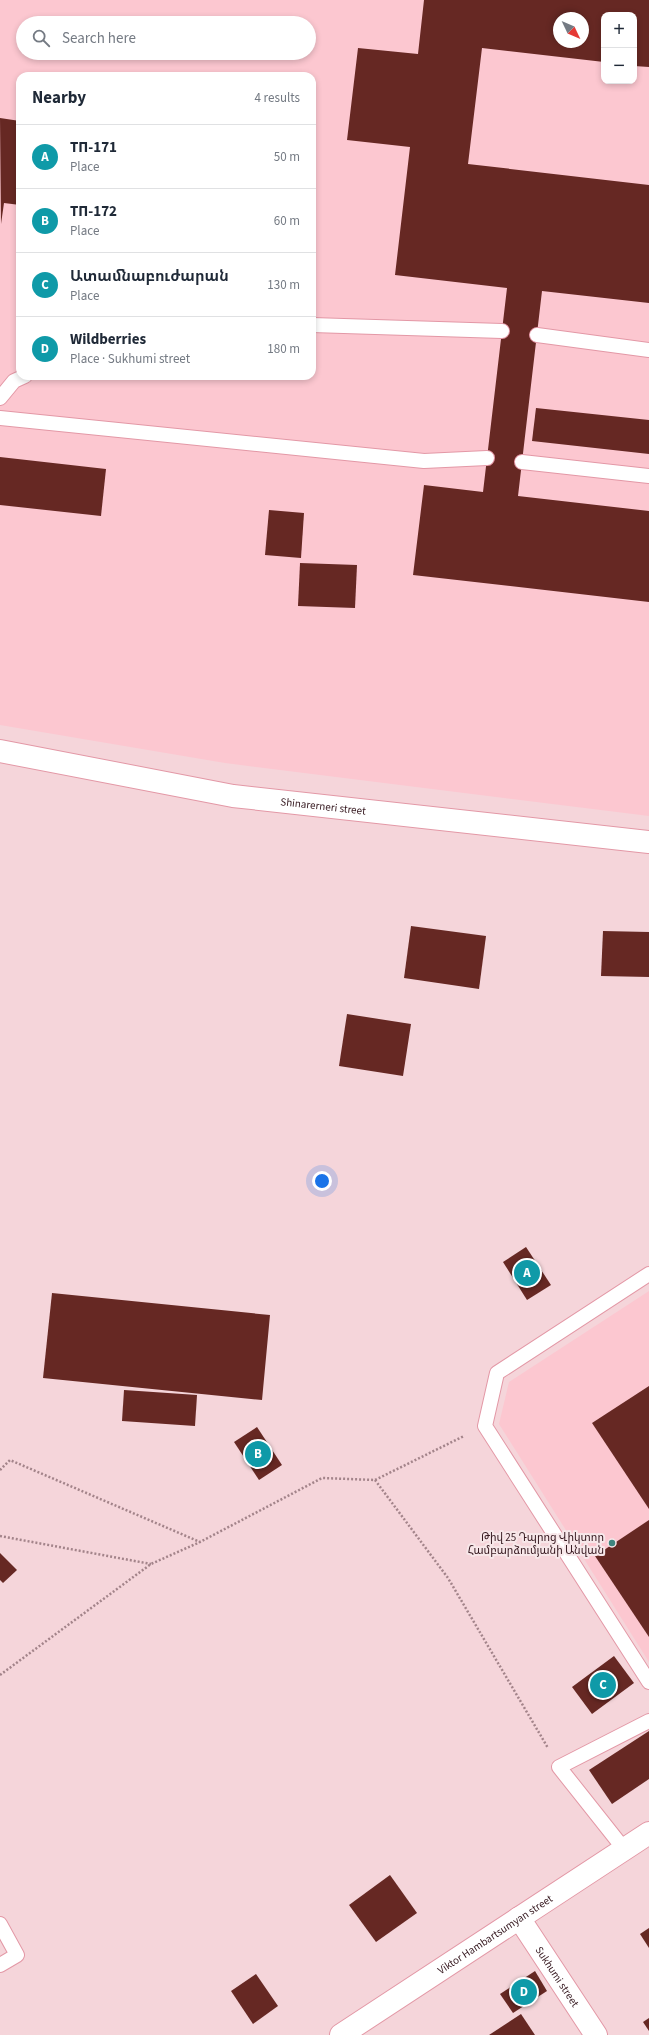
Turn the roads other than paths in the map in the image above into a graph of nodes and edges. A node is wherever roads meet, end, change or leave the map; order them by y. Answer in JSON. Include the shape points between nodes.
{"nodes":[{"id":1,"x":316,"y":324,"type":"edge"},
{"id":2,"x":502,"y":331,"type":"dead end"},
{"id":3,"x":537,"y":335,"type":"dead end"},
{"id":4,"x":649,"y":350,"type":"edge"},
{"id":5,"x":16,"y":380,"type":"edge"},
{"id":6,"x":0,"y":398,"type":"edge"},
{"id":7,"x":0,"y":418,"type":"edge"},
{"id":8,"x":487,"y":458,"type":"dead end"},
{"id":9,"x":522,"y":462,"type":"dead end"},
{"id":10,"x":649,"y":476,"type":"edge"},
{"id":11,"x":0,"y":751,"type":"edge"},
{"id":12,"x":649,"y":842,"type":"edge"},
{"id":13,"x":649,"y":1274,"type":"edge"},
{"id":14,"x":649,"y":1682,"type":"edge"},
{"id":15,"x":649,"y":1721,"type":"edge"},
{"id":16,"x":649,"y":1833,"type":"edge"},
{"id":17,"x":624,"y":1849,"type":"junction"},
{"id":18,"x":519,"y":1918,"type":"junction"},
{"id":19,"x":0,"y":1924,"type":"edge"},
{"id":20,"x":0,"y":1965,"type":"edge"},
{"id":21,"x":341,"y":2035,"type":"edge"},
{"id":22,"x":596,"y":2035,"type":"edge"}],
"edges":[{"from":1,"to":2,"type":"lane"},
{"from":3,"to":4,"type":"lane"},
{"from":5,"to":6,"type":"lane"},
{"from":7,"to":8,"type":"lane","via":[[424,461]]},
{"from":9,"to":10,"type":"lane"},
{"from":11,"to":12,"type":"street","name":"Shinarerneri street","via":[[234,796]]},
{"from":13,"to":14,"type":"lane","via":[[497,1373],[485,1426]]},
{"from":15,"to":17,"type":"lane","via":[[559,1767]]},
{"from":16,"to":17,"type":"street","name":"Viktor Hambartsumyan street"},
{"from":17,"to":18,"type":"street","name":"Viktor Hambartsumyan street"},
{"from":18,"to":21,"type":"street","name":"Viktor Hambartsumyan street"},
{"from":18,"to":22,"type":"street","name":"Sukhumi street"},
{"from":19,"to":20,"type":"lane","via":[[17,1955]]}]}
